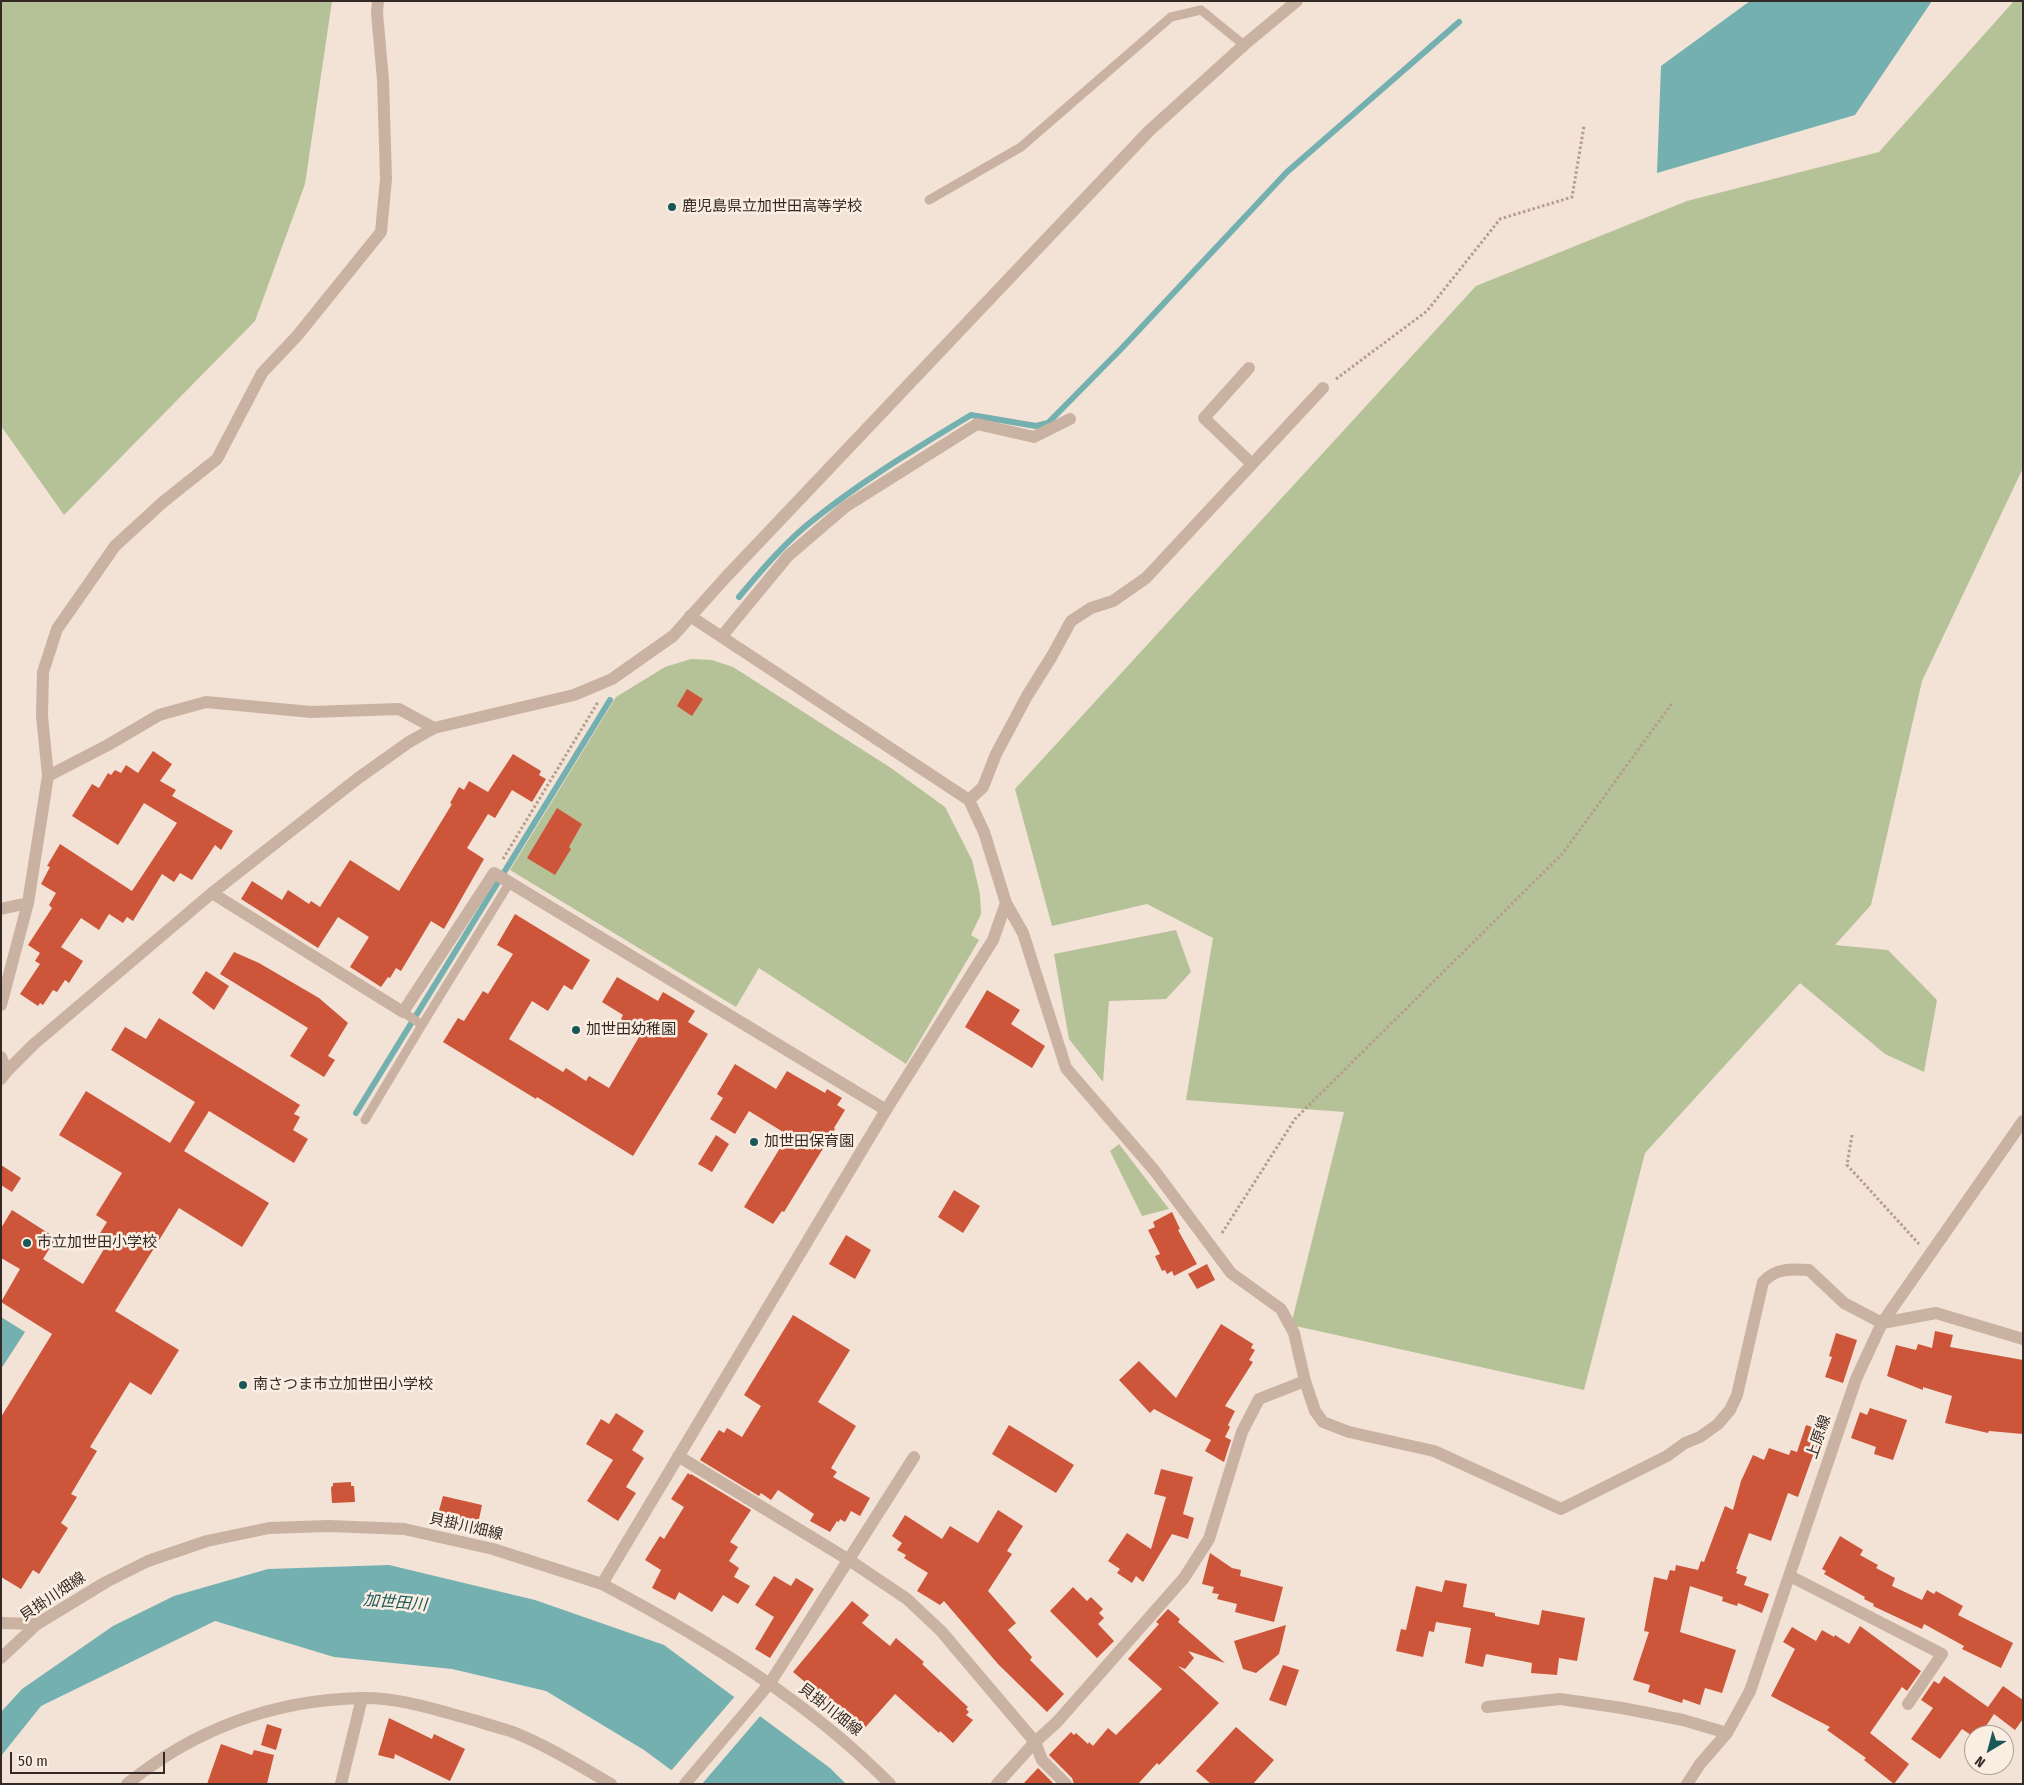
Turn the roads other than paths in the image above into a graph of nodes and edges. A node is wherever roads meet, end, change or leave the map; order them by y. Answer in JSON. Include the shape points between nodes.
{"nodes":[{"id":1,"x":378,"y":1,"type":"edge"},
{"id":2,"x":1296,"y":1,"type":"edge"},
{"id":3,"x":1244,"y":45,"type":"junction"},
{"id":4,"x":929,"y":200,"type":"dead end"},
{"id":5,"x":1249,"y":368,"type":"dead end"},
{"id":6,"x":1324,"y":388,"type":"road end"},
{"id":7,"x":1070,"y":419,"type":"dead end"},
{"id":8,"x":1252,"y":464,"type":"junction"},
{"id":9,"x":690,"y":616,"type":"junction"},
{"id":10,"x":722,"y":636,"type":"junction"},
{"id":11,"x":434,"y":728,"type":"junction"},
{"id":12,"x":48,"y":776,"type":"junction"},
{"id":13,"x":969,"y":800,"type":"junction"},
{"id":14,"x":502,"y":877,"type":"junction"},
{"id":15,"x":212,"y":893,"type":"junction"},
{"id":16,"x":28,"y":903,"type":"junction"},
{"id":17,"x":1006,"y":903,"type":"junction"},
{"id":18,"x":1,"y":909,"type":"edge"},
{"id":19,"x":1,"y":1005,"type":"edge"},
{"id":20,"x":413,"y":1019,"type":"junction"},
{"id":21,"x":1,"y":1057,"type":"edge"},
{"id":22,"x":4,"y":1075,"type":"edge"},
{"id":23,"x":886,"y":1110,"type":"junction"},
{"id":24,"x":365,"y":1120,"type":"dead end"},
{"id":25,"x":2023,"y":1121,"type":"edge"},
{"id":26,"x":1882,"y":1323,"type":"junction"},
{"id":27,"x":2023,"y":1339,"type":"edge"},
{"id":28,"x":1305,"y":1381,"type":"junction"},
{"id":29,"x":678,"y":1456,"type":"junction"},
{"id":30,"x":914,"y":1456,"type":"dead end"},
{"id":31,"x":849,"y":1560,"type":"junction"},
{"id":32,"x":1790,"y":1576,"type":"junction"},
{"id":33,"x":602,"y":1584,"type":"junction"},
{"id":34,"x":1,"y":1622,"type":"edge"},
{"id":35,"x":37,"y":1624,"type":"junction"},
{"id":36,"x":1,"y":1658,"type":"edge"},
{"id":37,"x":766,"y":1688,"type":"junction"},
{"id":38,"x":362,"y":1698,"type":"junction"},
{"id":39,"x":1908,"y":1704,"type":"dead end"},
{"id":40,"x":1488,"y":1707,"type":"dead end"},
{"id":41,"x":1728,"y":1733,"type":"junction"},
{"id":42,"x":1035,"y":1742,"type":"junction"},
{"id":43,"x":127,"y":1784,"type":"edge"},
{"id":44,"x":341,"y":1784,"type":"edge"},
{"id":45,"x":611,"y":1784,"type":"edge"},
{"id":46,"x":685,"y":1784,"type":"edge"},
{"id":47,"x":890,"y":1784,"type":"edge"},
{"id":48,"x":997,"y":1784,"type":"edge"},
{"id":49,"x":1066,"y":1784,"type":"edge"},
{"id":50,"x":1687,"y":1784,"type":"edge"}],
"edges":[{"from":1,"to":12,"type":"street","via":[[386,179],[380,232],[297,336],[262,373],[217,459],[115,546],[57,628],[43,672],[42,716]]},
{"from":2,"to":3,"type":"street"},
{"from":3,"to":4,"type":"lane","via":[[1201,10],[1171,17],[1020,147]]},
{"from":3,"to":9,"type":"street","via":[[1149,131]]},
{"from":5,"to":8,"type":"street","via":[[1204,418]]},
{"from":6,"to":8,"type":"street"},
{"from":7,"to":10,"type":"street","via":[[1034,438],[976,424],[845,507],[788,556]]},
{"from":8,"to":13,"type":"street","via":[[1146,578],[1113,601],[1091,608],[1071,621],[996,754],[983,786]]},
{"from":9,"to":10,"type":"street"},
{"from":9,"to":11,"type":"street","via":[[673,636],[612,678],[574,695]]},
{"from":10,"to":13,"type":"street"},
{"from":11,"to":12,"type":"street","via":[[400,709],[311,712],[206,702],[159,715]]},
{"from":11,"to":15,"type":"street","via":[[357,779]]},
{"from":12,"to":16,"type":"street"},
{"from":13,"to":17,"type":"street","via":[[984,832]]},
{"from":14,"to":20,"type":"street"},
{"from":14,"to":20,"type":"lane"},
{"from":14,"to":23,"type":"street"},
{"from":15,"to":20,"type":"street"},
{"from":15,"to":22,"type":"street","via":[[41,1037]]},
{"from":16,"to":18,"type":"street"},
{"from":16,"to":19,"type":"street"},
{"from":17,"to":23,"type":"street","via":[[993,940]]},
{"from":17,"to":28,"type":"street","via":[[1023,933],[1066,1068],[1154,1170],[1231,1273],[1281,1309],[1294,1333]]},
{"from":20,"to":24,"type":"lane"},
{"from":21,"to":22,"type":"street"},
{"from":23,"to":29,"type":"street"},
{"from":25,"to":26,"type":"street","name":"上原線"},
{"from":26,"to":27,"type":"street","via":[[1936,1314]]},
{"from":26,"to":28,"type":"street","via":[[1844,1303],[1809,1270],[1788,1269],[1769,1275],[1760,1291],[1737,1395],[1718,1424],[1667,1456],[1561,1509],[1434,1451],[1349,1432],[1323,1422],[1315,1411]]},
{"from":26,"to":32,"type":"street","name":"上原線","via":[[1856,1379]]},
{"from":28,"to":42,"type":"street","via":[[1259,1399],[1242,1432],[1209,1540],[1184,1578],[1058,1722]]},
{"from":29,"to":31,"type":"street"},
{"from":29,"to":33,"type":"street"},
{"from":30,"to":31,"type":"street"},
{"from":31,"to":37,"type":"street"},
{"from":31,"to":42,"type":"street","via":[[907,1598],[941,1631]]},
{"from":32,"to":39,"type":"street","via":[[1942,1654]]},
{"from":32,"to":41,"type":"street","name":"上原線","via":[[1750,1690]]},
{"from":33,"to":35,"type":"street","name":"貝掛川畑線","via":[[493,1549],[404,1529],[269,1528],[207,1541],[148,1561]]},
{"from":33,"to":37,"type":"street","name":"貝掛川畑線","via":[[713,1645]]},
{"from":34,"to":35,"type":"street"},
{"from":35,"to":36,"type":"street","name":"貝掛川畑線"},
{"from":37,"to":46,"type":"street"},
{"from":37,"to":47,"type":"street","name":"貝掛川畑線","via":[[862,1755]]},
{"from":38,"to":43,"type":"street","via":[[290,1705],[253,1715],[176,1748]]},
{"from":38,"to":44,"type":"street"},
{"from":38,"to":45,"type":"street","via":[[401,1702],[514,1732]]},
{"from":40,"to":41,"type":"street","via":[[1560,1700],[1666,1716]]},
{"from":41,"to":50,"type":"street","name":"上原線"},
{"from":42,"to":48,"type":"street"},
{"from":42,"to":49,"type":"street","via":[[1042,1760]]}]}
